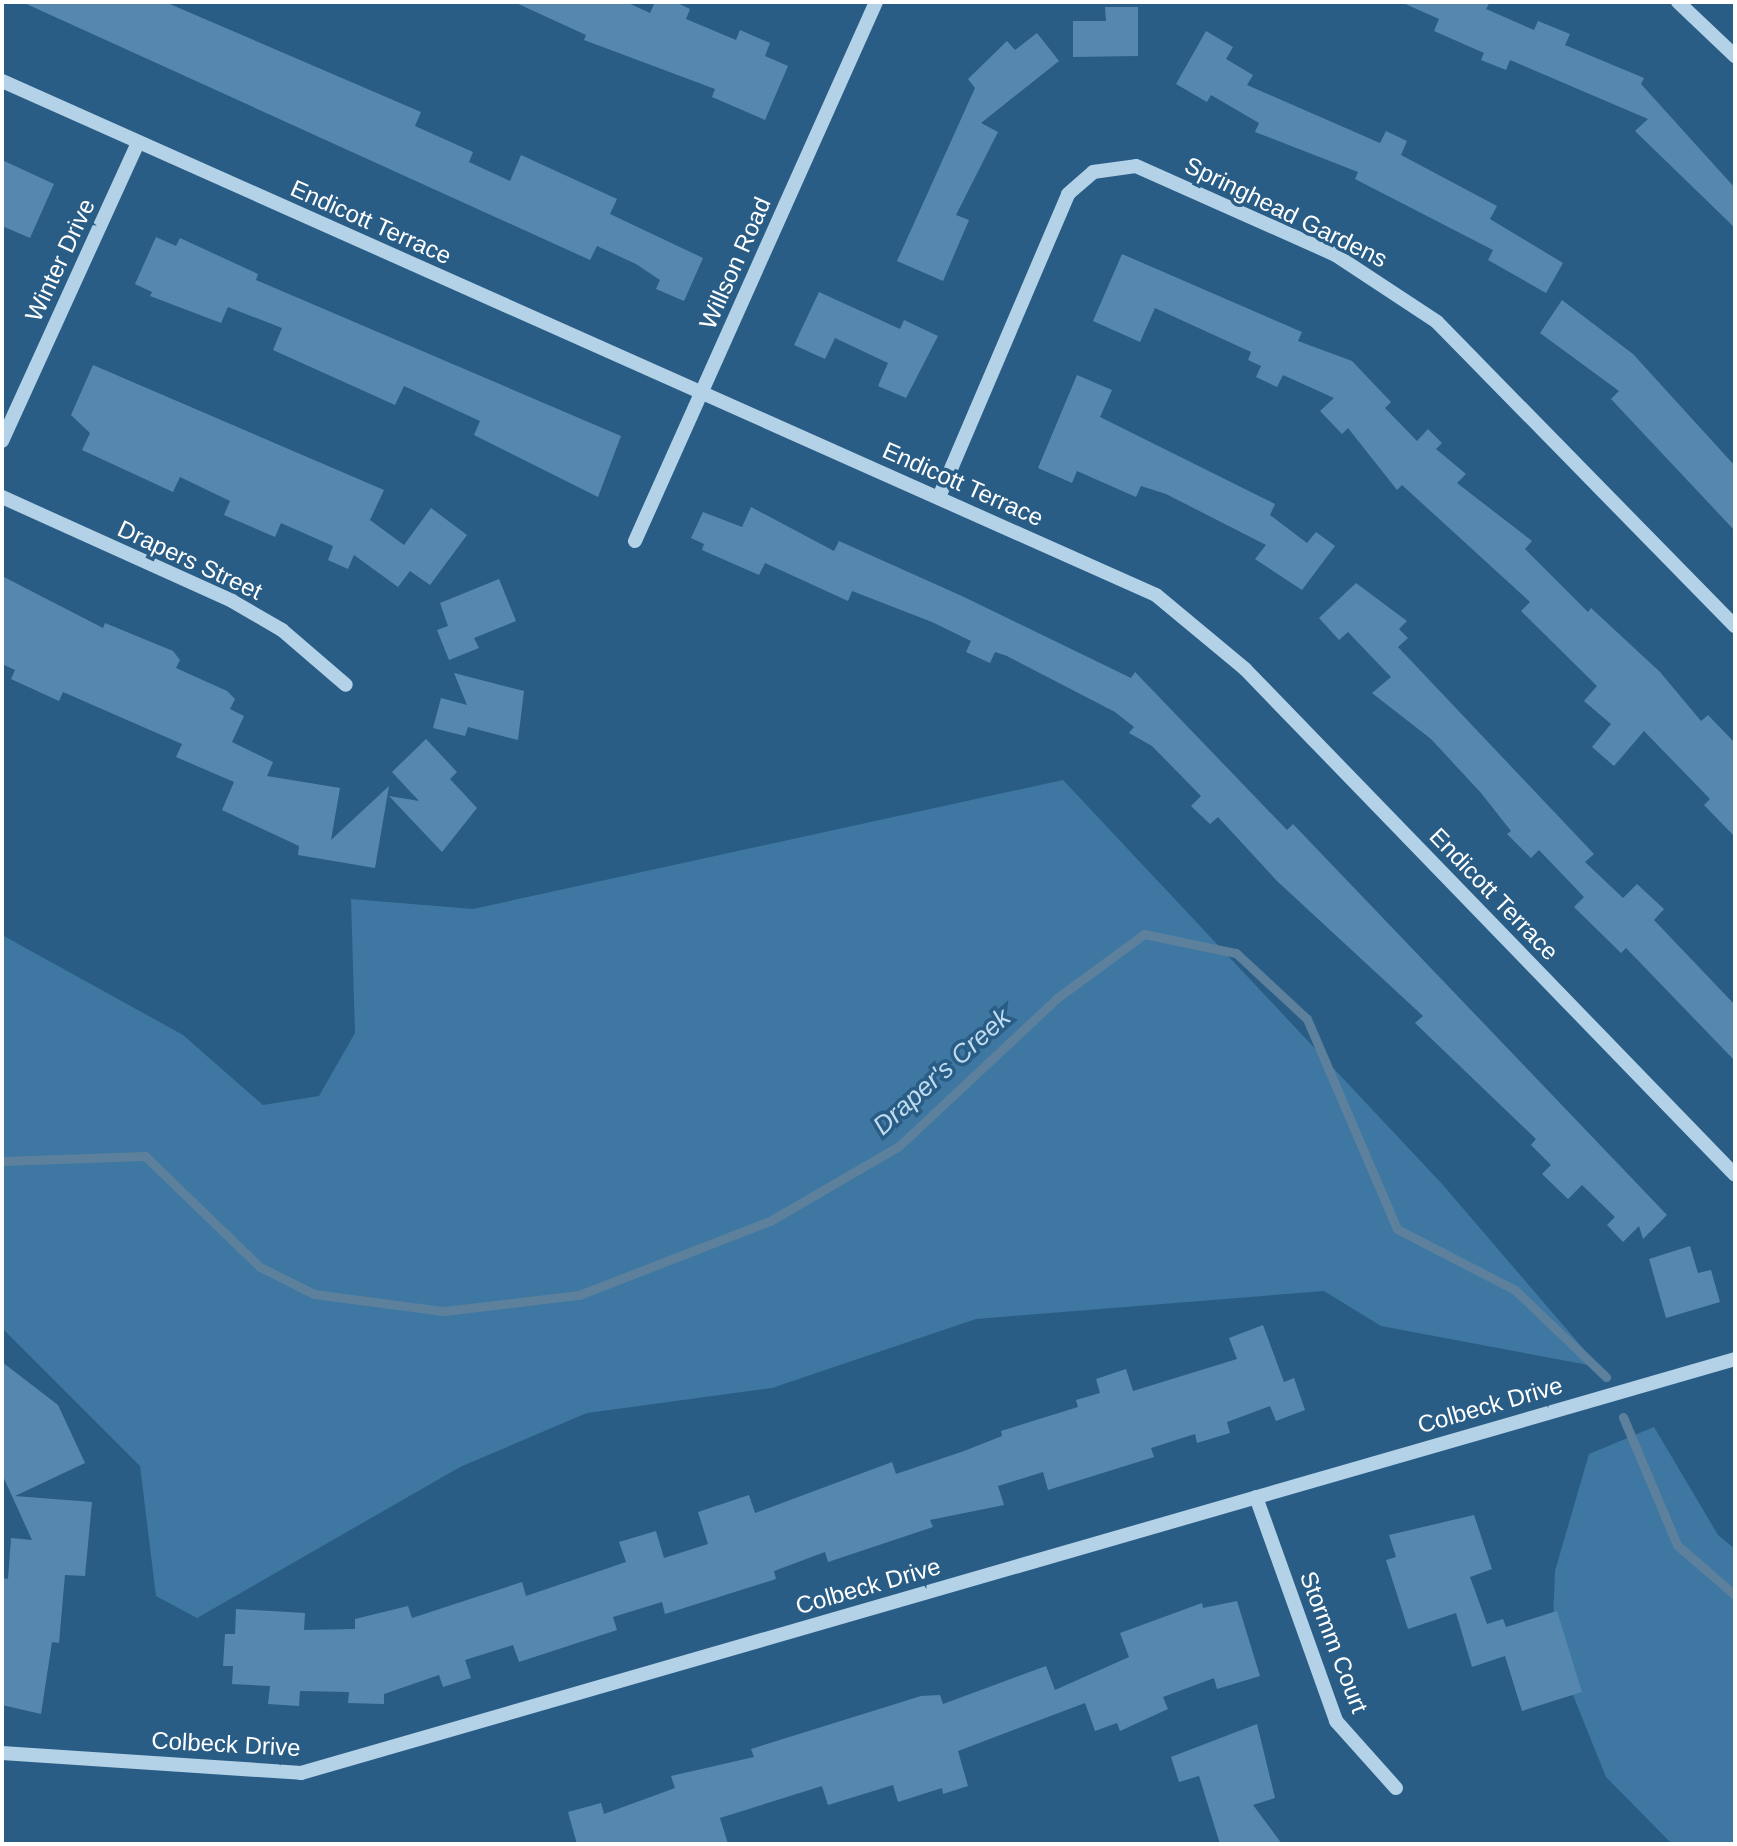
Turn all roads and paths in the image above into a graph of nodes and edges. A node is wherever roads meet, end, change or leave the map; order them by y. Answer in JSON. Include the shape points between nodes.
{"nodes":[{"id":1,"x":1678,"y":2,"type":"edge"},
{"id":2,"x":871,"y":4,"type":"edge"},
{"id":3,"x":1735,"y":56,"type":"edge"},
{"id":4,"x":2,"y":81,"type":"edge"},
{"id":5,"x":138,"y":142,"type":"junction"},
{"id":6,"x":701,"y":393,"type":"junction"},
{"id":7,"x":2,"y":441,"type":"edge"},
{"id":8,"x":2,"y":497,"type":"edge"},
{"id":9,"x":939,"y":497,"type":"junction"},
{"id":10,"x":635,"y":541,"type":"dead end"},
{"id":11,"x":1735,"y":626,"type":"edge"},
{"id":12,"x":346,"y":685,"type":"dead end"},
{"id":13,"x":1735,"y":1175,"type":"edge"},
{"id":14,"x":1735,"y":1359,"type":"edge"},
{"id":15,"x":1256,"y":1497,"type":"junction"},
{"id":16,"x":2,"y":1753,"type":"edge"},
{"id":17,"x":1396,"y":1788,"type":"dead end"}],
"edges":[{"from":1,"to":3,"type":"street"},
{"from":2,"to":6,"type":"street","name":"Willson Road"},
{"from":4,"to":5,"type":"street","name":"Endicott Terrace"},
{"from":5,"to":6,"type":"street","name":"Endicott Terrace"},
{"from":5,"to":7,"type":"street","name":"Winter Drive"},
{"from":6,"to":9,"type":"street","name":"Endicott Terrace"},
{"from":6,"to":10,"type":"street","name":"Willson Road"},
{"from":8,"to":12,"type":"street","name":"Drapers Street","via":[[232,601],[282,630]]},
{"from":9,"to":11,"type":"street","name":"Springhead Gardens","via":[[1068,194],[1093,172],[1136,166],[1334,254],[1437,322]]},
{"from":9,"to":13,"type":"street","name":"Endicott Terrace","via":[[1156,595],[1204,629]]},
{"from":14,"to":15,"type":"street","name":"Colbeck Drive"},
{"from":15,"to":16,"type":"street","name":"Colbeck Drive","via":[[301,1773]]},
{"from":15,"to":17,"type":"street","name":"Stormm Court","via":[[1336,1721]]}]}
